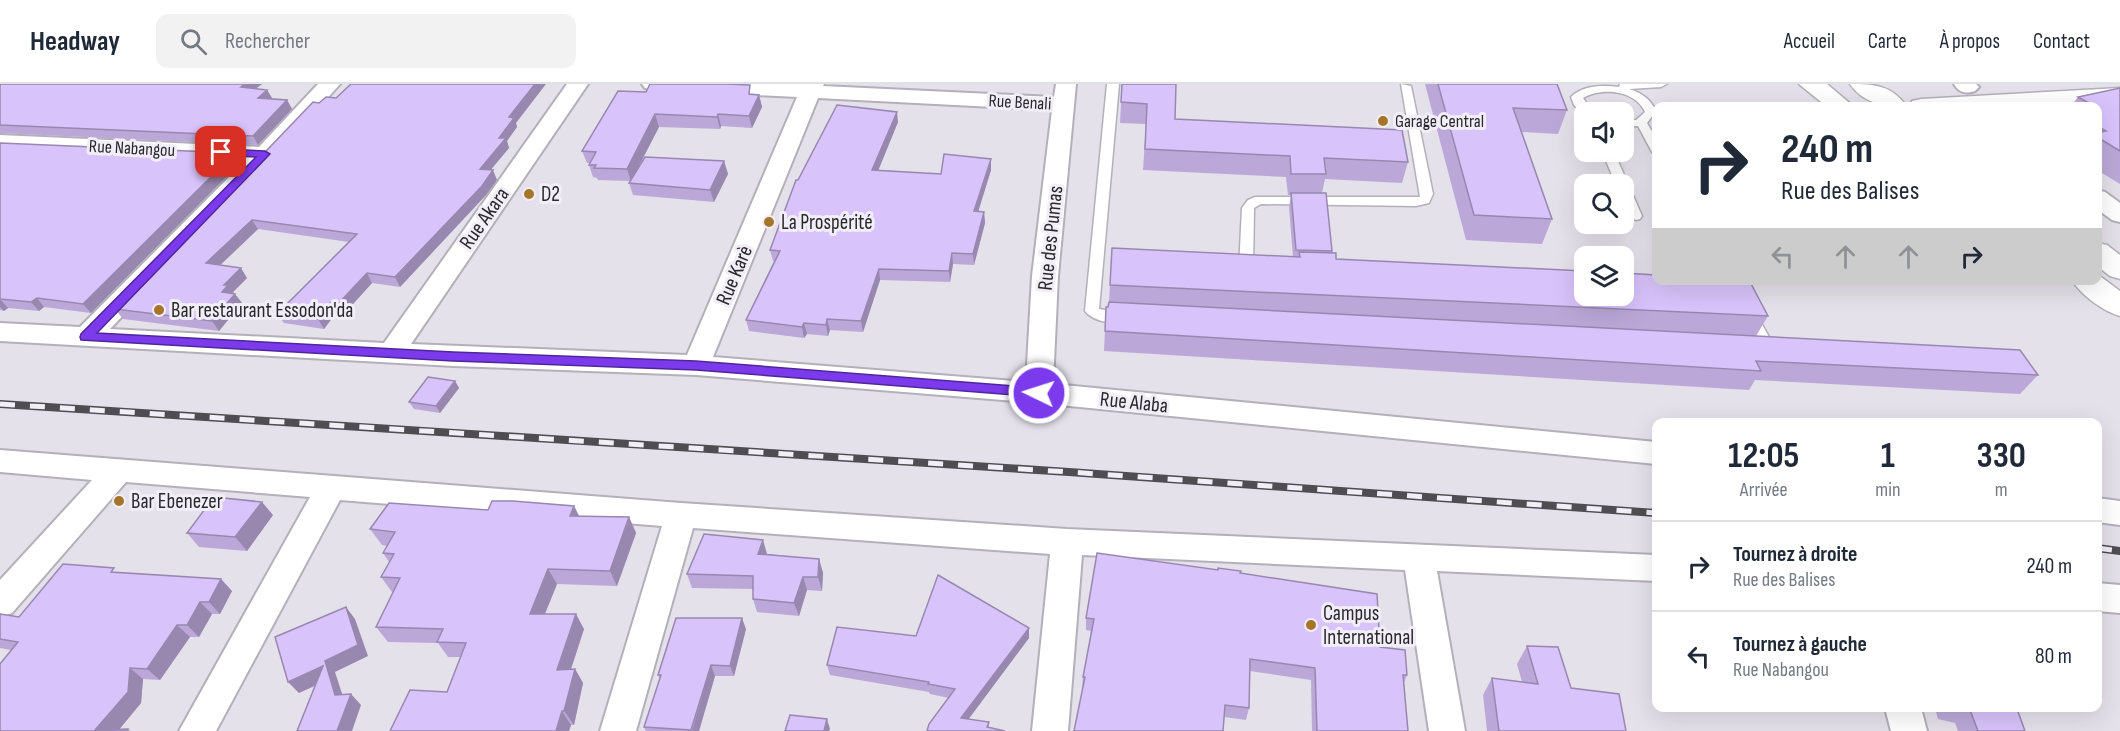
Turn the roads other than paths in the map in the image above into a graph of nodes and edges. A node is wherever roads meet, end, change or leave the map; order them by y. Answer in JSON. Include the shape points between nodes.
{"nodes":[{"id":1,"x":330,"y":84,"type":"edge"},
{"id":2,"x":578,"y":84,"type":"edge"},
{"id":3,"x":652,"y":84,"type":"edge"},
{"id":4,"x":1113,"y":84,"type":"edge"},
{"id":5,"x":1661,"y":84,"type":"edge"},
{"id":6,"x":1810,"y":84,"type":"edge"},
{"id":7,"x":1862,"y":84,"type":"edge"},
{"id":8,"x":2027,"y":84,"type":"edge"},
{"id":9,"x":1602,"y":85,"type":"edge"},
{"id":10,"x":1405,"y":86,"type":"dead end"},
{"id":11,"x":812,"y":87,"type":"edge"},
{"id":12,"x":1968,"y":93,"type":"edge"},
{"id":13,"x":1065,"y":94,"type":"edge"},
{"id":14,"x":2120,"y":95,"type":"edge"},
{"id":15,"x":1578,"y":102,"type":"edge"},
{"id":16,"x":1835,"y":102,"type":"edge"},
{"id":17,"x":1888,"y":102,"type":"edge"},
{"id":18,"x":1935,"y":102,"type":"edge"},
{"id":19,"x":1641,"y":122,"type":"junction"},
{"id":20,"x":1634,"y":123,"type":"edge"},
{"id":21,"x":0,"y":142,"type":"edge"},
{"id":22,"x":1652,"y":142,"type":"edge"},
{"id":23,"x":265,"y":154,"type":"junction"},
{"id":24,"x":2102,"y":201,"type":"edge"},
{"id":25,"x":1634,"y":211,"type":"edge"},
{"id":26,"x":2120,"y":215,"type":"edge"},
{"id":27,"x":1636,"y":216,"type":"dead end"},
{"id":28,"x":2102,"y":256,"type":"edge"},
{"id":29,"x":1247,"y":269,"type":"edge"},
{"id":30,"x":2120,"y":269,"type":"edge"},
{"id":31,"x":1729,"y":285,"type":"edge"},
{"id":32,"x":2093,"y":285,"type":"edge"},
{"id":33,"x":2120,"y":306,"type":"edge"},
{"id":34,"x":1134,"y":318,"type":"edge"},
{"id":35,"x":0,"y":332,"type":"edge"},
{"id":36,"x":86,"y":337,"type":"junction"},
{"id":37,"x":1748,"y":347,"type":"edge"},
{"id":38,"x":391,"y":353,"type":"junction"},
{"id":39,"x":696,"y":365,"type":"junction"},
{"id":40,"x":1039,"y":393,"type":"junction"},
{"id":41,"x":1652,"y":453,"type":"edge"},
{"id":42,"x":0,"y":461,"type":"edge"},
{"id":43,"x":118,"y":471,"type":"junction"},
{"id":44,"x":331,"y":488,"type":"junction"},
{"id":45,"x":2102,"y":511,"type":"edge"},
{"id":46,"x":2120,"y":513,"type":"edge"},
{"id":47,"x":681,"y":514,"type":"junction"},
{"id":48,"x":1067,"y":542,"type":"junction"},
{"id":49,"x":1419,"y":558,"type":"junction"},
{"id":50,"x":1652,"y":568,"type":"edge"},
{"id":51,"x":2102,"y":597,"type":"edge"},
{"id":52,"x":2120,"y":599,"type":"edge"},
{"id":53,"x":0,"y":603,"type":"edge"},
{"id":54,"x":1904,"y":712,"type":"edge"},
{"id":55,"x":197,"y":731,"type":"edge"},
{"id":56,"x":618,"y":731,"type":"edge"},
{"id":57,"x":1050,"y":731,"type":"edge"},
{"id":58,"x":1447,"y":731,"type":"edge"},
{"id":59,"x":1909,"y":731,"type":"edge"}],
"edges":[{"from":1,"to":23,"type":"street"},
{"from":2,"to":38,"type":"street","name":"Rue Akara"},
{"from":3,"to":11,"type":"street","name":"Rue Benali"},
{"from":4,"to":34,"type":"lane","via":[[1103,259],[1093,314]]},
{"from":5,"to":9,"type":"lane"},
{"from":6,"to":16,"type":"main road"},
{"from":7,"to":17,"type":"main road"},
{"from":8,"to":12,"type":"main road"},
{"from":9,"to":15,"type":"lane","via":[[1588,88],[1577,97]]},
{"from":9,"to":19,"type":"lane","via":[[1634,93],[1650,105],[1648,118]]},
{"from":10,"to":29,"type":"lane","via":[[1427,194],[1425,200],[1258,200],[1248,208]]},
{"from":11,"to":13,"type":"street","name":"Rue Benali"},
{"from":11,"to":39,"type":"street","name":"Rue Karè"},
{"from":12,"to":14,"type":"main road"},
{"from":12,"to":18,"type":"main road"},
{"from":13,"to":40,"type":"street","name":"Rue des Pumas","via":[[1045,276]]},
{"from":19,"to":20,"type":"lane"},
{"from":19,"to":22,"type":"lane"},
{"from":21,"to":23,"type":"street","name":"Rue Nabangou"},
{"from":23,"to":36,"type":"street"},
{"from":24,"to":26,"type":"street"},
{"from":25,"to":27,"type":"lane"},
{"from":28,"to":30,"type":"main road"},
{"from":31,"to":37,"type":"lane","via":[[1766,344],[1764,348]]},
{"from":32,"to":33,"type":"main road"},
{"from":35,"to":36,"type":"street","name":"Rue Alaba"},
{"from":36,"to":38,"type":"street","name":"Rue Alaba"},
{"from":38,"to":39,"type":"street","name":"Rue Alaba"},
{"from":39,"to":40,"type":"street","name":"Rue Alaba"},
{"from":40,"to":41,"type":"street","name":"Rue Alaba"},
{"from":42,"to":43,"type":"street"},
{"from":43,"to":44,"type":"street"},
{"from":43,"to":53,"type":"street"},
{"from":44,"to":47,"type":"street"},
{"from":44,"to":55,"type":"street"},
{"from":45,"to":46,"type":"street"},
{"from":47,"to":48,"type":"street"},
{"from":47,"to":56,"type":"street"},
{"from":48,"to":49,"type":"street"},
{"from":48,"to":57,"type":"street"},
{"from":49,"to":50,"type":"street"},
{"from":49,"to":58,"type":"street"},
{"from":51,"to":52,"type":"street"},
{"from":54,"to":59,"type":"street"}]}
